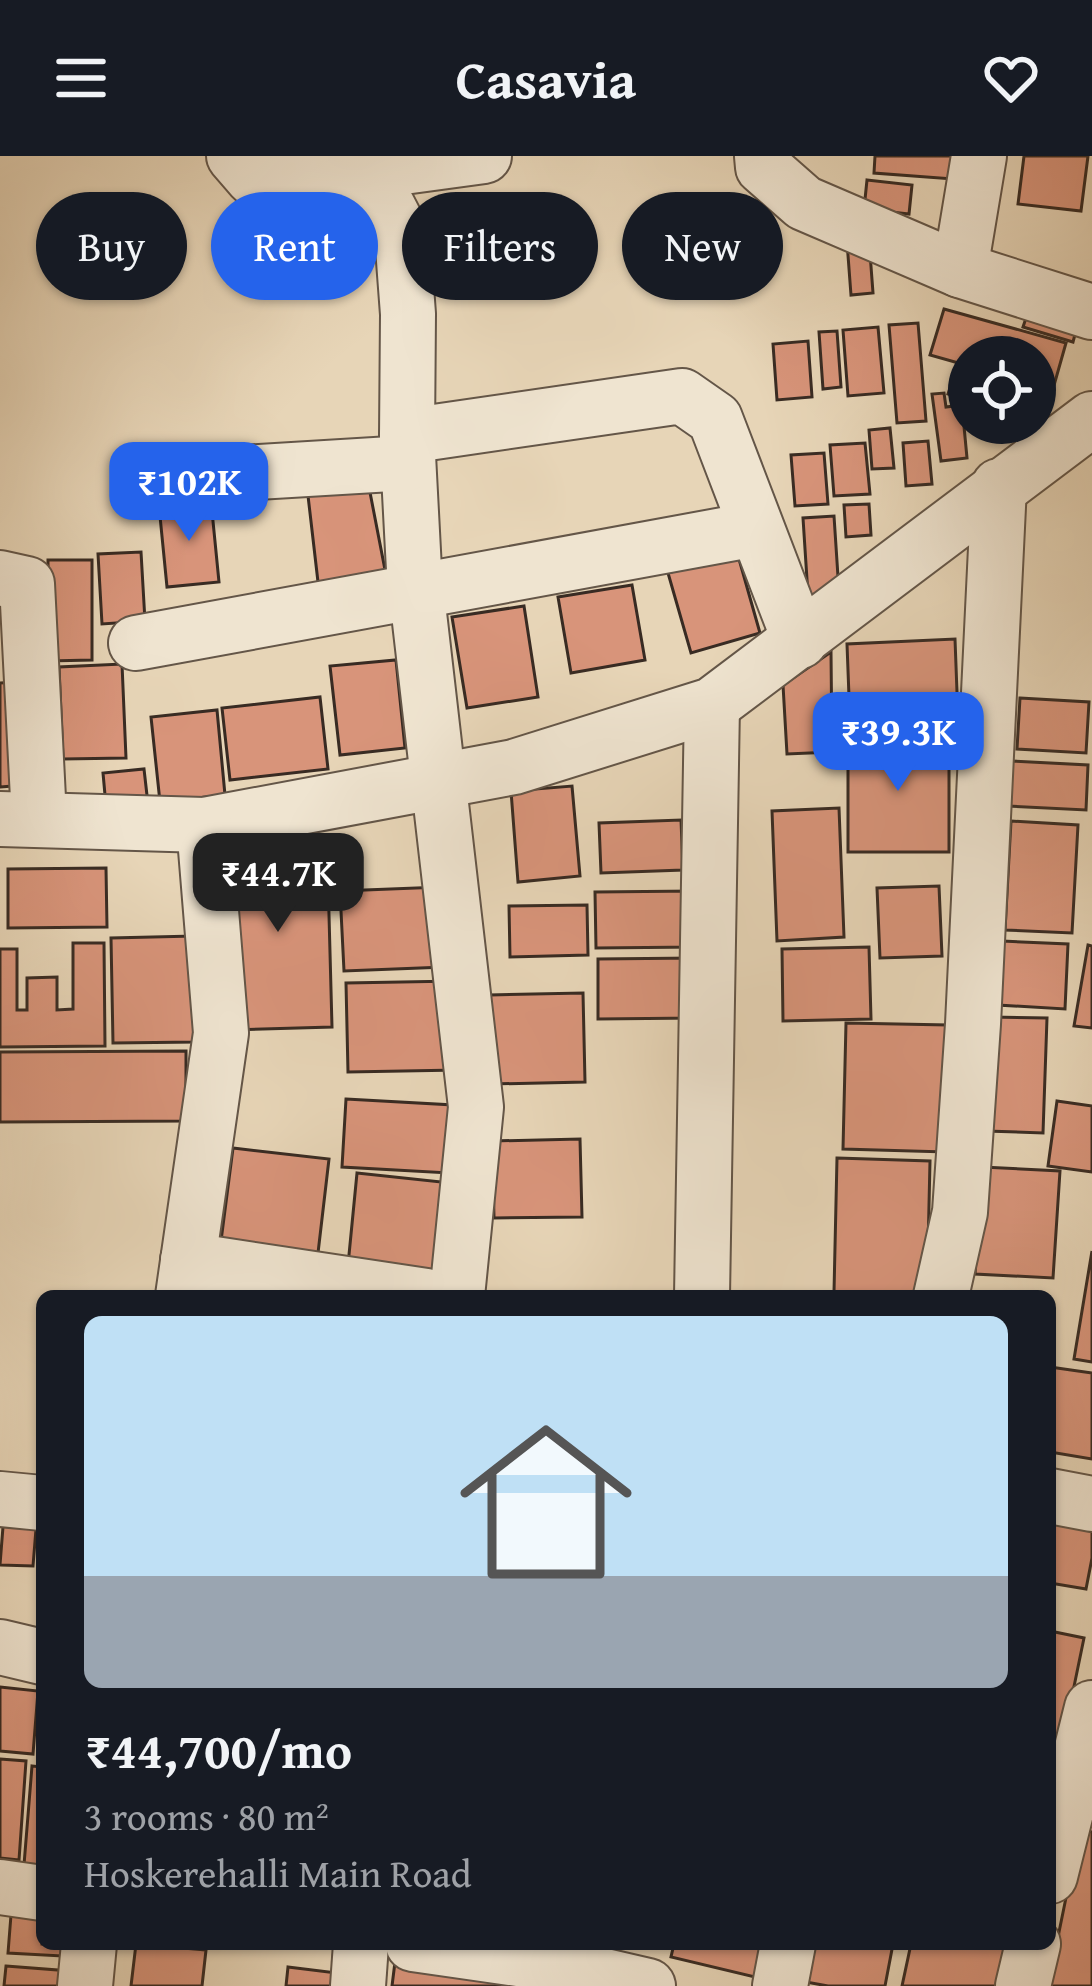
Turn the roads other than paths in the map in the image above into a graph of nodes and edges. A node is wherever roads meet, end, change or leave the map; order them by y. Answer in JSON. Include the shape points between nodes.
{"nodes":[{"id":1,"x":234,"y":156,"type":"edge"},
{"id":2,"x":484,"y":156,"type":"edge"},
{"id":3,"x":762,"y":156,"type":"edge"},
{"id":4,"x":979,"y":156,"type":"edge"},
{"id":5,"x":414,"y":160,"type":"edge"},
{"id":6,"x":322,"y":178,"type":"junction"},
{"id":7,"x":960,"y":271,"type":"junction"},
{"id":8,"x":1092,"y":312,"type":"edge"},
{"id":9,"x":1092,"y":419,"type":"edge"},
{"id":10,"x":407,"y":449,"type":"junction"},
{"id":11,"x":224,"y":474,"type":"dead end"},
{"id":12,"x":999,"y":486,"type":"junction"},
{"id":13,"x":756,"y":529,"type":"junction"},
{"id":14,"x":0,"y":578,"type":"edge"},
{"id":15,"x":417,"y":589,"type":"junction"},
{"id":16,"x":800,"y":640,"type":"junction"},
{"id":17,"x":136,"y":643,"type":"dead end"},
{"id":18,"x":712,"y":705,"type":"junction"},
{"id":19,"x":441,"y":780,"type":"junction"},
{"id":20,"x":19,"y":819,"type":"edge"},
{"id":21,"x":204,"y":825,"type":"junction"},
{"id":22,"x":186,"y":1278,"type":"edge"},
{"id":23,"x":346,"y":1290,"type":"edge"},
{"id":24,"x":458,"y":1290,"type":"edge"},
{"id":25,"x":702,"y":1290,"type":"edge"},
{"id":26,"x":942,"y":1290,"type":"edge"},
{"id":27,"x":1056,"y":1497,"type":"edge"},
{"id":28,"x":0,"y":1499,"type":"edge"},
{"id":29,"x":36,"y":1502,"type":"edge"},
{"id":30,"x":1092,"y":1504,"type":"edge"},
{"id":31,"x":0,"y":1647,"type":"edge"},
{"id":32,"x":36,"y":1656,"type":"edge"},
{"id":33,"x":1092,"y":1708,"type":"edge"},
{"id":34,"x":1056,"y":1852,"type":"edge"},
{"id":35,"x":0,"y":1887,"type":"edge"},
{"id":36,"x":36,"y":1892,"type":"edge"},
{"id":37,"x":88,"y":1950,"type":"edge"},
{"id":38,"x":361,"y":1950,"type":"edge"},
{"id":39,"x":453,"y":1950,"type":"edge"},
{"id":40,"x":787,"y":1950,"type":"edge"},
{"id":41,"x":1032,"y":1950,"type":"edge"},
{"id":42,"x":553,"y":1965,"type":"edge"},
{"id":43,"x":85,"y":1986,"type":"edge"},
{"id":44,"x":358,"y":1986,"type":"edge"},
{"id":45,"x":648,"y":1986,"type":"edge"},
{"id":46,"x":780,"y":1986,"type":"edge"},
{"id":47,"x":1023,"y":1986,"type":"edge"}],
"edges":[{"from":1,"to":6,"type":"street","via":[[253,178]]},
{"from":2,"to":5,"type":"street"},
{"from":3,"to":7,"type":"street","via":[[763,167],[804,203]]},
{"from":4,"to":7,"type":"street"},
{"from":5,"to":6,"type":"street"},
{"from":6,"to":10,"type":"street","via":[[388,206],[402,234]]},
{"from":7,"to":8,"type":"street"},
{"from":9,"to":12,"type":"street"},
{"from":10,"to":11,"type":"street"},
{"from":10,"to":13,"type":"street","via":[[682,396],[715,418]]},
{"from":10,"to":15,"type":"street"},
{"from":12,"to":16,"type":"street"},
{"from":12,"to":26,"type":"street","via":[[970,1071],[960,1212]]},
{"from":13,"to":15,"type":"street"},
{"from":13,"to":16,"type":"street"},
{"from":14,"to":20,"type":"street","via":[[27,584]]},
{"from":15,"to":17,"type":"street"},
{"from":15,"to":19,"type":"street"},
{"from":16,"to":18,"type":"street"},
{"from":18,"to":19,"type":"street","via":[[514,767]]},
{"from":18,"to":25,"type":"street"},
{"from":19,"to":21,"type":"street"},
{"from":19,"to":24,"type":"street","via":[[476,1107]]},
{"from":20,"to":21,"type":"street"},
{"from":21,"to":22,"type":"street","via":[[221,1033]]},
{"from":22,"to":23,"type":"street"},
{"from":27,"to":30,"type":"street"},
{"from":28,"to":29,"type":"street"},
{"from":31,"to":32,"type":"street"},
{"from":33,"to":34,"type":"street"},
{"from":35,"to":36,"type":"street"},
{"from":37,"to":43,"type":"street"},
{"from":38,"to":44,"type":"street"},
{"from":39,"to":42,"type":"street"},
{"from":40,"to":46,"type":"street"},
{"from":41,"to":47,"type":"street"},
{"from":42,"to":45,"type":"street"}]}
